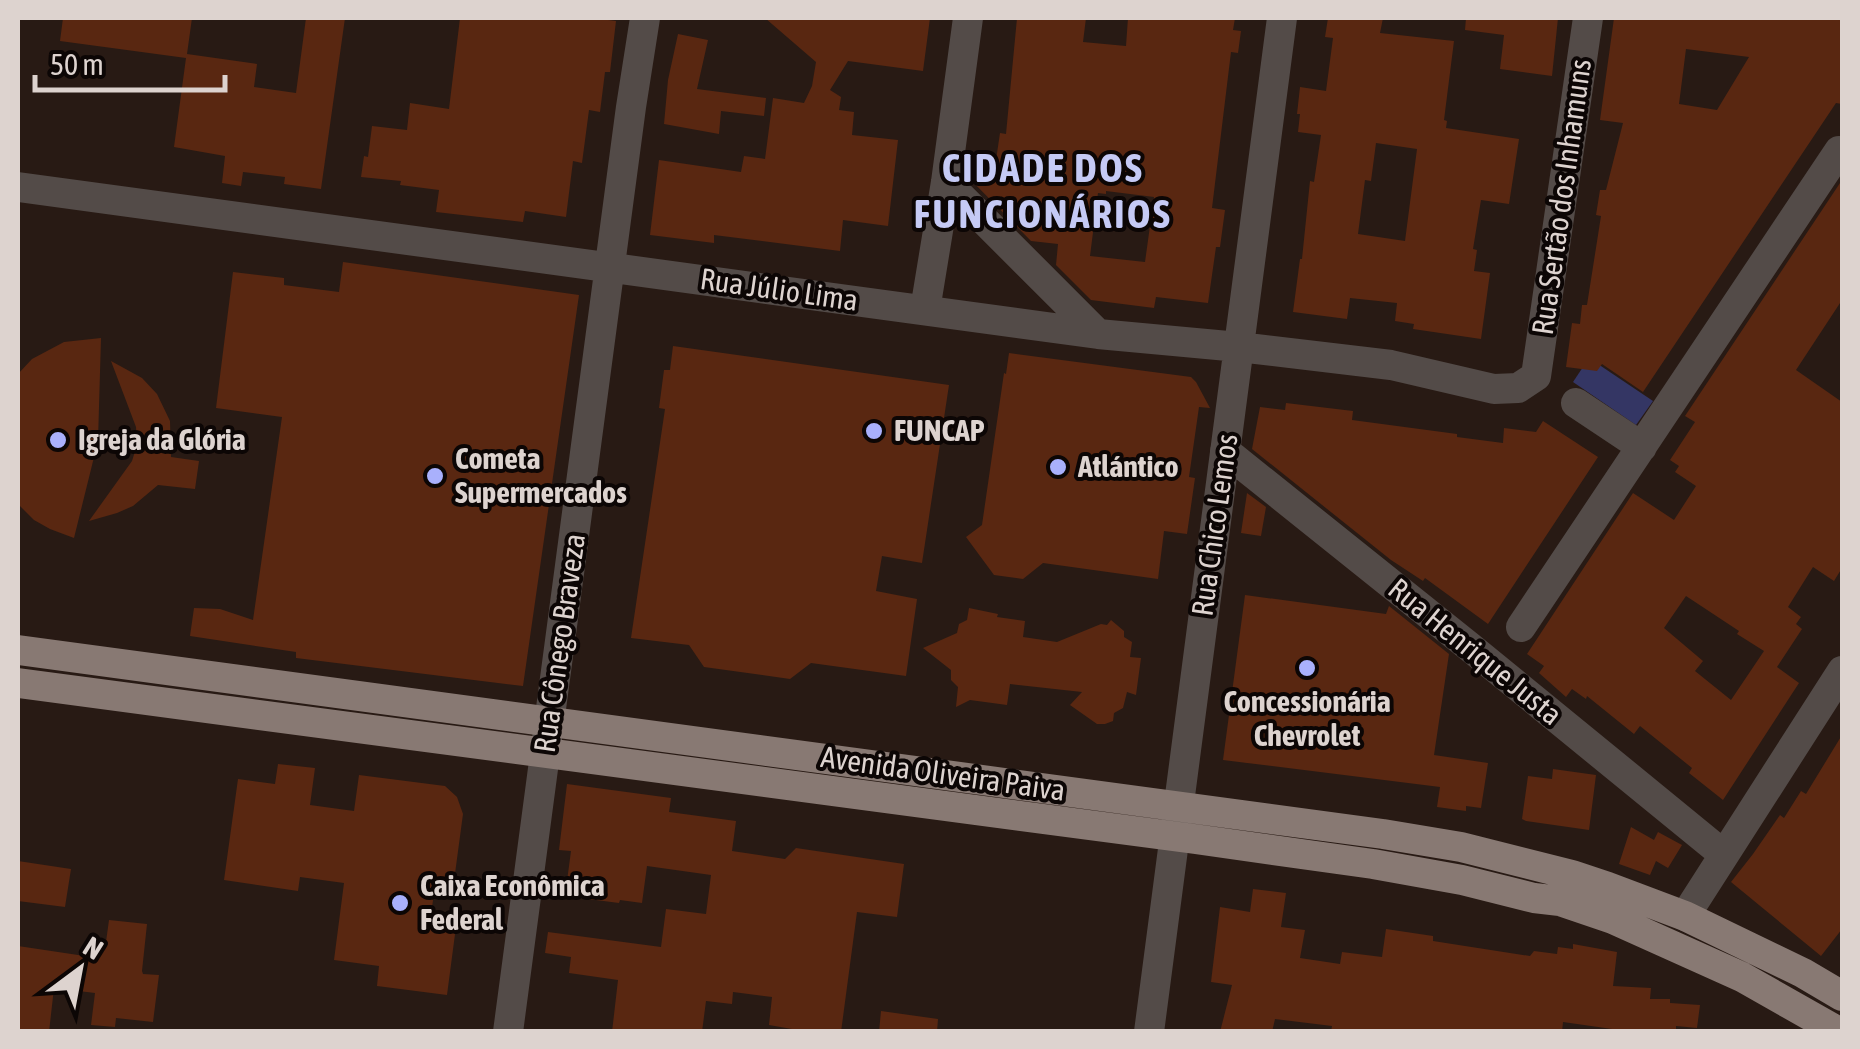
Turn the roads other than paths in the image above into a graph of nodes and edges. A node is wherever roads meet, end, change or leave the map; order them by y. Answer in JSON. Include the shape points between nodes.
{"nodes":[{"id":1,"x":645,"y":18,"type":"edge"},
{"id":2,"x":968,"y":18,"type":"edge"},
{"id":3,"x":1282,"y":18,"type":"edge"},
{"id":4,"x":1588,"y":18,"type":"edge"},
{"id":5,"x":1839,"y":151,"type":"dead end"},
{"id":6,"x":946,"y":182,"type":"junction"},
{"id":7,"x":18,"y":187,"type":"edge"},
{"id":8,"x":611,"y":268,"type":"junction"},
{"id":9,"x":925,"y":310,"type":"junction"},
{"id":10,"x":1098,"y":334,"type":"junction"},
{"id":11,"x":1239,"y":347,"type":"junction"},
{"id":12,"x":1536,"y":376,"type":"junction"},
{"id":13,"x":1642,"y":448,"type":"junction"},
{"id":14,"x":1225,"y":451,"type":"junction"},
{"id":15,"x":1521,"y":628,"type":"dead end"},
{"id":16,"x":18,"y":650,"type":"edge"},
{"id":17,"x":1842,"y":671,"type":"edge"},
{"id":18,"x":18,"y":683,"type":"edge"},
{"id":19,"x":550,"y":720,"type":"junction"},
{"id":20,"x":545,"y":753,"type":"junction"},
{"id":21,"x":1177,"y":821,"type":"junction"},
{"id":22,"x":1723,"y":854,"type":"junction"},
{"id":23,"x":1685,"y":916,"type":"junction"},
{"id":24,"x":1842,"y":996,"type":"edge"},
{"id":25,"x":508,"y":1032,"type":"edge"},
{"id":26,"x":1148,"y":1032,"type":"edge"},
{"id":27,"x":1838,"y":1032,"type":"edge"}],
"edges":[{"from":1,"to":8,"type":"street","name":"Rua Cônego Braveza"},
{"from":2,"to":6,"type":"street"},
{"from":3,"to":11,"type":"street","name":"Rua Chico Lemos"},
{"from":4,"to":12,"type":"street","name":"Rua Sertão dos Inhamuns"},
{"from":5,"to":13,"type":"street"},
{"from":6,"to":9,"type":"street"},
{"from":6,"to":10,"type":"street"},
{"from":7,"to":8,"type":"street","name":"Rua Júlio Lima"},
{"from":8,"to":9,"type":"street","name":"Rua Júlio Lima"},
{"from":8,"to":19,"type":"street","name":"Rua Cônego Braveza"},
{"from":9,"to":10,"type":"street","name":"Rua Júlio Lima"},
{"from":10,"to":11,"type":"street","name":"Rua Júlio Lima"},
{"from":11,"to":12,"type":"street","name":"Rua Júlio Lima","via":[[1390,366],[1494,388],[1518,388]]},
{"from":11,"to":14,"type":"street","name":"Rua Chico Lemos"},
{"from":12,"to":13,"type":"street"},
{"from":13,"to":15,"type":"street"},
{"from":14,"to":21,"type":"street","name":"Rua Chico Lemos"},
{"from":14,"to":22,"type":"street","name":"Rua Henrique Justa"},
{"from":16,"to":19,"type":"main road","name":"Avenida Oliveira Paiva"},
{"from":17,"to":22,"type":"street"},
{"from":18,"to":20,"type":"main road","name":"Avenida Oliveira Paiva"},
{"from":19,"to":20,"type":"street","name":"Rua Cônego Braveza"},
{"from":19,"to":21,"type":"main road","name":"Avenida Oliveira Paiva"},
{"from":20,"to":21,"type":"main road","name":"Avenida Oliveira Paiva"},
{"from":20,"to":25,"type":"street","name":"Rua Cônego Braveza"},
{"from":21,"to":23,"type":"main road","name":"Avenida Oliveira Paiva","via":[[1383,834],[1461,847],[1572,875]]},
{"from":21,"to":26,"type":"street","name":"Rua Chico Lemos"},
{"from":21,"to":27,"type":"main road","name":"Avenida Oliveira Paiva","via":[[1560,900],[1742,977]]},
{"from":22,"to":23,"type":"street"},
{"from":23,"to":24,"type":"main road","name":"Avenida Oliveira Paiva"}]}
